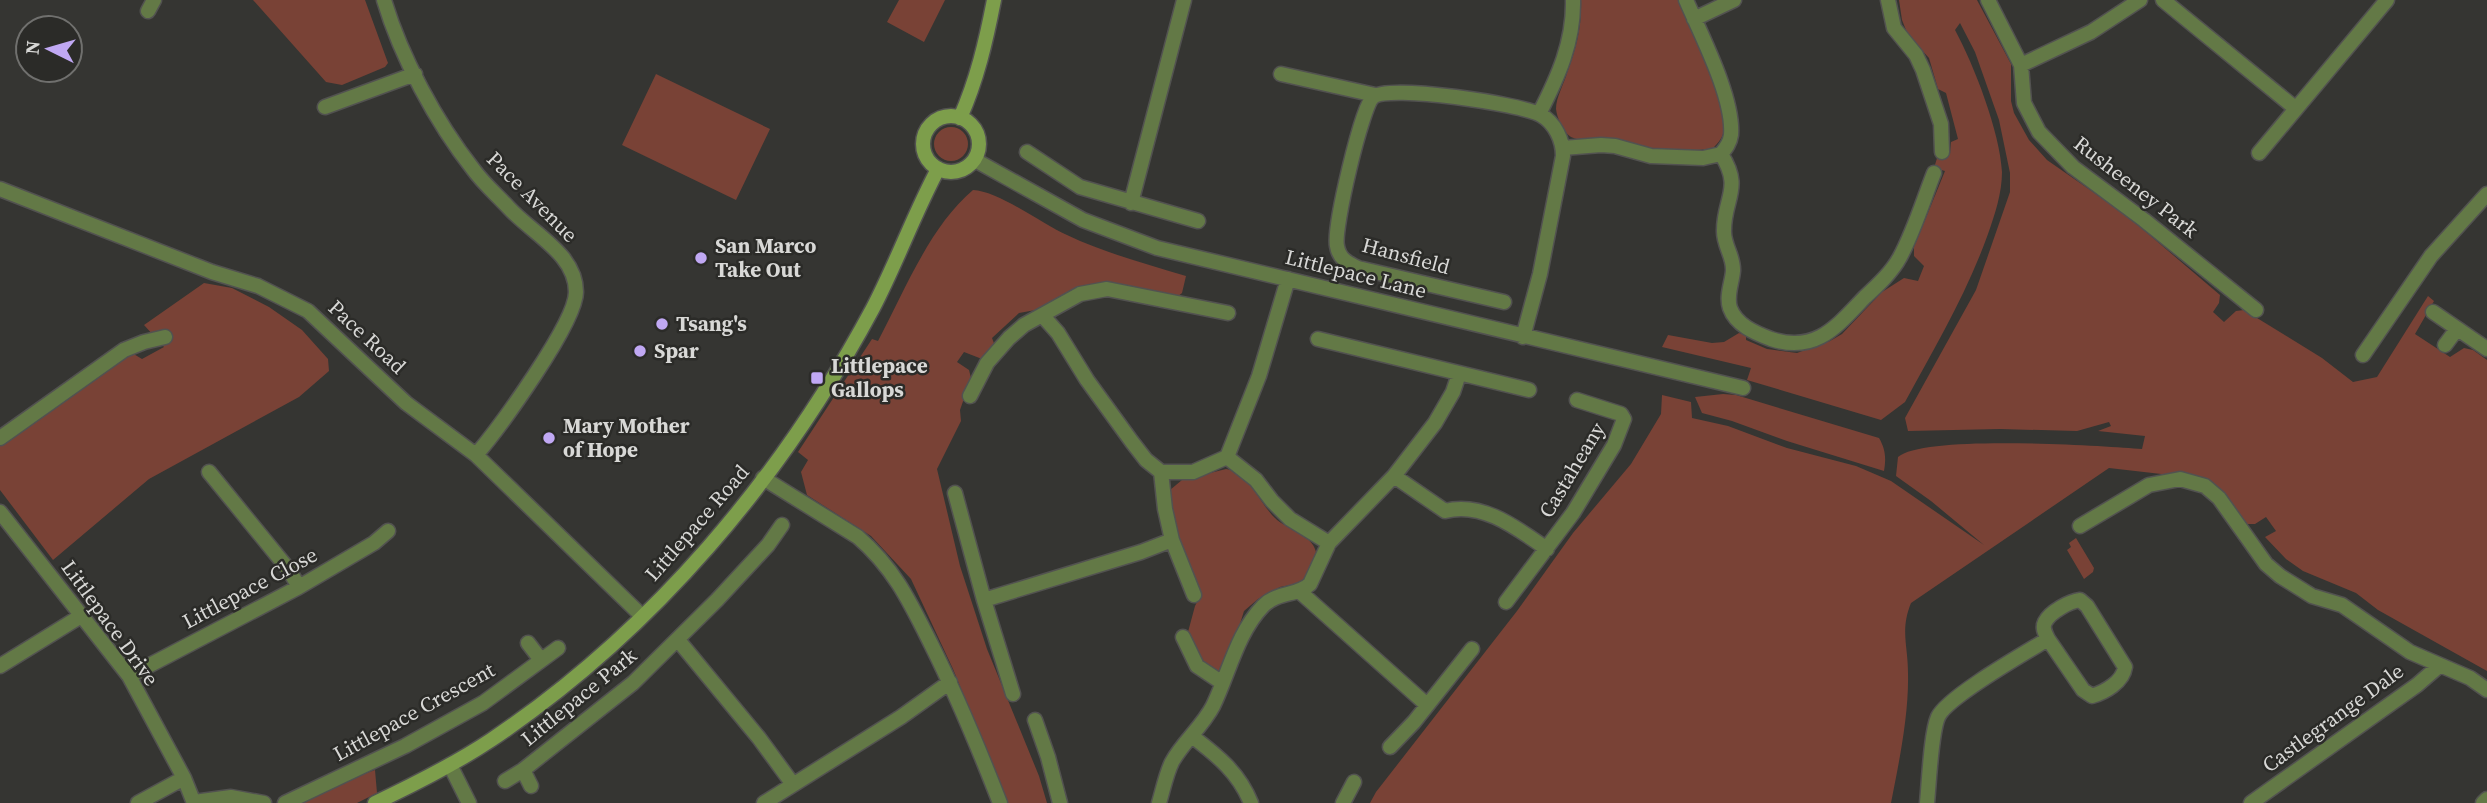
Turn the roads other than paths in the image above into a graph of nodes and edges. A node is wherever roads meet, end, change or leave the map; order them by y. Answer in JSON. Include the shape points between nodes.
{"nodes":[{"id":1,"x":384,"y":0,"type":"edge"},
{"id":2,"x":993,"y":0,"type":"edge"},
{"id":3,"x":1184,"y":0,"type":"edge"},
{"id":4,"x":1573,"y":0,"type":"edge"},
{"id":5,"x":1686,"y":0,"type":"edge"},
{"id":6,"x":1734,"y":0,"type":"edge"},
{"id":7,"x":1888,"y":0,"type":"edge"},
{"id":8,"x":1988,"y":0,"type":"edge"},
{"id":9,"x":2140,"y":0,"type":"edge"},
{"id":10,"x":2162,"y":0,"type":"edge"},
{"id":11,"x":2387,"y":0,"type":"edge"},
{"id":12,"x":1694,"y":19,"type":"junction"},
{"id":13,"x":2021,"y":65,"type":"junction"},
{"id":14,"x":415,"y":74,"type":"junction"},
{"id":15,"x":1281,"y":74,"type":"dead end"},
{"id":16,"x":1375,"y":95,"type":"junction"},
{"id":17,"x":325,"y":107,"type":"dead end"},
{"id":18,"x":2295,"y":108,"type":"junction"},
{"id":19,"x":1539,"y":114,"type":"junction"},
{"id":20,"x":960,"y":118,"type":"junction"},
{"id":21,"x":1563,"y":148,"type":"junction"},
{"id":22,"x":1027,"y":152,"type":"dead end"},
{"id":23,"x":1942,"y":152,"type":"dead end"},
{"id":24,"x":2259,"y":153,"type":"dead end"},
{"id":25,"x":1721,"y":154,"type":"junction"},
{"id":26,"x":975,"y":160,"type":"junction"},
{"id":27,"x":938,"y":169,"type":"junction"},
{"id":28,"x":1934,"y":173,"type":"dead end"},
{"id":29,"x":0,"y":189,"type":"edge"},
{"id":30,"x":2487,"y":194,"type":"edge"},
{"id":31,"x":1131,"y":203,"type":"junction"},
{"id":32,"x":1198,"y":221,"type":"dead end"},
{"id":33,"x":1288,"y":279,"type":"junction"},
{"id":34,"x":1504,"y":302,"type":"dead end"},
{"id":35,"x":2256,"y":310,"type":"dead end"},
{"id":36,"x":2433,"y":312,"type":"dead end"},
{"id":37,"x":1228,"y":313,"type":"dead end"},
{"id":38,"x":1042,"y":315,"type":"junction"},
{"id":39,"x":2457,"y":329,"type":"junction"},
{"id":40,"x":166,"y":337,"type":"dead end"},
{"id":41,"x":1523,"y":337,"type":"junction"},
{"id":42,"x":1318,"y":339,"type":"dead end"},
{"id":43,"x":2445,"y":345,"type":"dead end"},
{"id":44,"x":2487,"y":349,"type":"edge"},
{"id":45,"x":2363,"y":355,"type":"dead end"},
{"id":46,"x":1459,"y":374,"type":"junction"},
{"id":47,"x":1743,"y":388,"type":"dead end"},
{"id":48,"x":1529,"y":390,"type":"dead end"},
{"id":49,"x":970,"y":396,"type":"dead end"},
{"id":50,"x":1577,"y":400,"type":"dead end"},
{"id":51,"x":0,"y":438,"type":"edge"},
{"id":52,"x":477,"y":455,"type":"junction"},
{"id":53,"x":1227,"y":457,"type":"junction"},
{"id":54,"x":209,"y":472,"type":"dead end"},
{"id":55,"x":1161,"y":472,"type":"junction"},
{"id":56,"x":1394,"y":476,"type":"junction"},
{"id":57,"x":763,"y":478,"type":"junction"},
{"id":58,"x":954,"y":493,"type":"dead end"},
{"id":59,"x":0,"y":512,"type":"edge"},
{"id":60,"x":782,"y":525,"type":"dead end"},
{"id":61,"x":2080,"y":526,"type":"dead end"},
{"id":62,"x":388,"y":531,"type":"dead end"},
{"id":63,"x":1172,"y":540,"type":"junction"},
{"id":64,"x":1329,"y":543,"type":"junction"},
{"id":65,"x":1547,"y":550,"type":"junction"},
{"id":66,"x":299,"y":587,"type":"junction"},
{"id":67,"x":1299,"y":591,"type":"junction"},
{"id":68,"x":1194,"y":595,"type":"dead end"},
{"id":69,"x":984,"y":600,"type":"junction"},
{"id":70,"x":1506,"y":602,"type":"dead end"},
{"id":71,"x":642,"y":616,"type":"junction"},
{"id":72,"x":81,"y":617,"type":"junction"},
{"id":73,"x":1182,"y":637,"type":"dead end"},
{"id":74,"x":2048,"y":639,"type":"junction"},
{"id":75,"x":678,"y":640,"type":"junction"},
{"id":76,"x":528,"y":643,"type":"dead end"},
{"id":77,"x":558,"y":648,"type":"dead end"},
{"id":78,"x":1472,"y":649,"type":"dead end"},
{"id":79,"x":541,"y":660,"type":"junction"},
{"id":80,"x":0,"y":666,"type":"edge"},
{"id":81,"x":2439,"y":666,"type":"junction"},
{"id":82,"x":129,"y":676,"type":"junction"},
{"id":83,"x":950,"y":682,"type":"junction"},
{"id":84,"x":1222,"y":682,"type":"junction"},
{"id":85,"x":2487,"y":690,"type":"edge"},
{"id":86,"x":1013,"y":694,"type":"dead end"},
{"id":87,"x":1427,"y":705,"type":"junction"},
{"id":88,"x":1035,"y":720,"type":"dead end"},
{"id":89,"x":1193,"y":737,"type":"junction"},
{"id":90,"x":1390,"y":747,"type":"dead end"},
{"id":91,"x":450,"y":765,"type":"junction"},
{"id":92,"x":523,"y":770,"type":"junction"},
{"id":93,"x":184,"y":778,"type":"junction"},
{"id":94,"x":505,"y":781,"type":"dead end"},
{"id":95,"x":1354,"y":782,"type":"dead end"},
{"id":96,"x":793,"y":783,"type":"junction"},
{"id":97,"x":531,"y":786,"type":"dead end"},
{"id":98,"x":194,"y":802,"type":"edge"},
{"id":99,"x":138,"y":803,"type":"edge"},
{"id":100,"x":264,"y":803,"type":"edge"},
{"id":101,"x":285,"y":803,"type":"edge"},
{"id":102,"x":375,"y":803,"type":"edge"},
{"id":103,"x":469,"y":803,"type":"edge"},
{"id":104,"x":764,"y":803,"type":"edge"},
{"id":105,"x":1000,"y":803,"type":"edge"},
{"id":106,"x":1060,"y":803,"type":"edge"},
{"id":107,"x":1159,"y":803,"type":"edge"},
{"id":108,"x":1251,"y":803,"type":"edge"},
{"id":109,"x":1343,"y":803,"type":"edge"},
{"id":110,"x":1927,"y":803,"type":"edge"},
{"id":111,"x":2251,"y":803,"type":"edge"}],
"edges":[{"from":1,"to":14,"type":"street","name":"Pace Avenue"},
{"from":2,"to":20,"type":"street","via":[[979,66]]},
{"from":3,"to":31,"type":"street"},
{"from":4,"to":19,"type":"street","via":[[1566,57]]},
{"from":5,"to":12,"type":"street"},
{"from":6,"to":12,"type":"street"},
{"from":7,"to":23,"type":"street","via":[[1894,28],[1923,70],[1941,124]]},
{"from":8,"to":13,"type":"street","name":"Rusheeney Park"},
{"from":9,"to":13,"type":"street","via":[[2091,32]]},
{"from":10,"to":18,"type":"street"},
{"from":11,"to":18,"type":"street"},
{"from":12,"to":25,"type":"street","via":[[1730,120],[1728,144]]},
{"from":13,"to":35,"type":"street","name":"Rusheeney Park","via":[[2029,117],[2055,150]]},
{"from":14,"to":17,"type":"street"},
{"from":14,"to":52,"type":"street","name":"Pace Avenue","via":[[444,129],[474,171],[566,258],[576,278],[577,297],[566,326]]},
{"from":15,"to":16,"type":"street"},
{"from":16,"to":19,"type":"street","via":[[1453,96]]},
{"from":16,"to":34,"type":"street","name":"Hansfield","via":[[1364,118],[1339,215],[1336,246],[1343,260],[1358,268]]},
{"from":18,"to":24,"type":"street"},
{"from":19,"to":21,"type":"street","via":[[1556,130]]},
{"from":20,"to":26,"type":"street","via":[[978,135]]},
{"from":20,"to":27,"type":"street","via":[[942,118],[928,130],[923,148]]},
{"from":21,"to":25,"type":"street","via":[[1615,146],[1651,156],[1703,158]]},
{"from":21,"to":41,"type":"street"},
{"from":22,"to":31,"type":"street","via":[[1080,187]]},
{"from":25,"to":28,"type":"street","via":[[1731,180],[1723,232],[1733,257],[1729,307],[1747,329],[1800,344],[1833,330],[1890,271]]},
{"from":26,"to":27,"type":"street","via":[[954,172]]},
{"from":26,"to":33,"type":"street","name":"Littlepace Lane","via":[[1058,208],[1107,230],[1173,252]]},
{"from":27,"to":57,"type":"street","name":"Littlepace Road","via":[[873,307]]},
{"from":29,"to":52,"type":"street","name":"Pace Road","via":[[258,286],[308,311],[406,403]]},
{"from":30,"to":45,"type":"street","via":[[2431,257]]},
{"from":31,"to":32,"type":"street"},
{"from":33,"to":41,"type":"street","name":"Littlepace Lane"},
{"from":33,"to":53,"type":"street","via":[[1259,376]]},
{"from":36,"to":39,"type":"street"},
{"from":37,"to":38,"type":"street","via":[[1107,289],[1080,294]]},
{"from":38,"to":49,"type":"street","via":[[1024,324],[997,350]]},
{"from":38,"to":55,"type":"street","via":[[1132,442]]},
{"from":39,"to":43,"type":"street"},
{"from":39,"to":44,"type":"street"},
{"from":40,"to":51,"type":"street","via":[[124,351]]},
{"from":41,"to":47,"type":"street","name":"Littlepace Lane"},
{"from":42,"to":46,"type":"street"},
{"from":46,"to":48,"type":"street"},
{"from":46,"to":56,"type":"street","via":[[1435,423]]},
{"from":50,"to":65,"type":"street","name":"Castaheany","via":[[1621,414],[1624,423]]},
{"from":52,"to":71,"type":"street","name":"Pace Road"},
{"from":53,"to":55,"type":"street","via":[[1193,472]]},
{"from":53,"to":64,"type":"street","via":[[1256,480],[1280,510]]},
{"from":54,"to":66,"type":"street"},
{"from":55,"to":63,"type":"street"},
{"from":56,"to":64,"type":"street"},
{"from":56,"to":65,"type":"street","name":"Castaheany","via":[[1446,511],[1459,507],[1480,512],[1511,524]]},
{"from":57,"to":71,"type":"street","name":"Littlepace Road","via":[[687,572]]},
{"from":57,"to":83,"type":"street","via":[[858,537],[877,555],[905,591]]},
{"from":58,"to":69,"type":"street"},
{"from":59,"to":72,"type":"street","name":"Littlepace Drive"},
{"from":60,"to":75,"type":"street","name":"Littlepace Park","via":[[773,550]]},
{"from":61,"to":81,"type":"street","via":[[2149,485],[2180,479],[2205,486],[2253,536],[2266,564],[2280,576],[2312,596],[2342,605],[2389,639]]},
{"from":62,"to":66,"type":"street","name":"Littlepace Close"},
{"from":63,"to":68,"type":"street"},
{"from":63,"to":69,"type":"street"},
{"from":64,"to":67,"type":"street","via":[[1310,584]]},
{"from":65,"to":70,"type":"street","name":"Castaheany"},
{"from":66,"to":82,"type":"street","name":"Littlepace Close"},
{"from":67,"to":84,"type":"street","via":[[1275,597],[1260,609]]},
{"from":67,"to":87,"type":"street"},
{"from":69,"to":86,"type":"street"},
{"from":71,"to":91,"type":"street","name":"Littlepace Road","via":[[540,705]]},
{"from":72,"to":80,"type":"street"},
{"from":72,"to":82,"type":"street","name":"Littlepace Drive"},
{"from":73,"to":84,"type":"street","via":[[1197,666]]},
{"from":74,"to":74,"type":"street","via":[[2088,695],[2097,695],[2125,672],[2080,600],[2048,618],[2044,625]]},
{"from":74,"to":110,"type":"street","via":[[1942,710],[1936,725]]},
{"from":75,"to":92,"type":"street","name":"Littlepace Park","via":[[604,708]]},
{"from":75,"to":96,"type":"street"},
{"from":76,"to":79,"type":"street"},
{"from":77,"to":79,"type":"street","name":"Littlepace Crescent"},
{"from":78,"to":87,"type":"street"},
{"from":79,"to":101,"type":"street","name":"Littlepace Crescent","via":[[483,703]]},
{"from":81,"to":85,"type":"street"},
{"from":81,"to":111,"type":"street","name":"Castlegrange Dale"},
{"from":82,"to":93,"type":"street","name":"Littlepace Drive"},
{"from":83,"to":96,"type":"street"},
{"from":83,"to":105,"type":"street"},
{"from":84,"to":89,"type":"street"},
{"from":87,"to":90,"type":"street"},
{"from":88,"to":106,"type":"street"},
{"from":89,"to":107,"type":"street","via":[[1172,763]]},
{"from":89,"to":108,"type":"street","via":[[1230,767]]},
{"from":91,"to":102,"type":"street","name":"Littlepace Road"},
{"from":91,"to":103,"type":"street"},
{"from":92,"to":94,"type":"street","name":"Littlepace Park"},
{"from":92,"to":97,"type":"street"},
{"from":93,"to":98,"type":"street","name":"Littlepace Drive"},
{"from":93,"to":99,"type":"street"},
{"from":95,"to":109,"type":"street"},
{"from":96,"to":104,"type":"street"},
{"from":98,"to":100,"type":"street","via":[[231,797]]}]}
